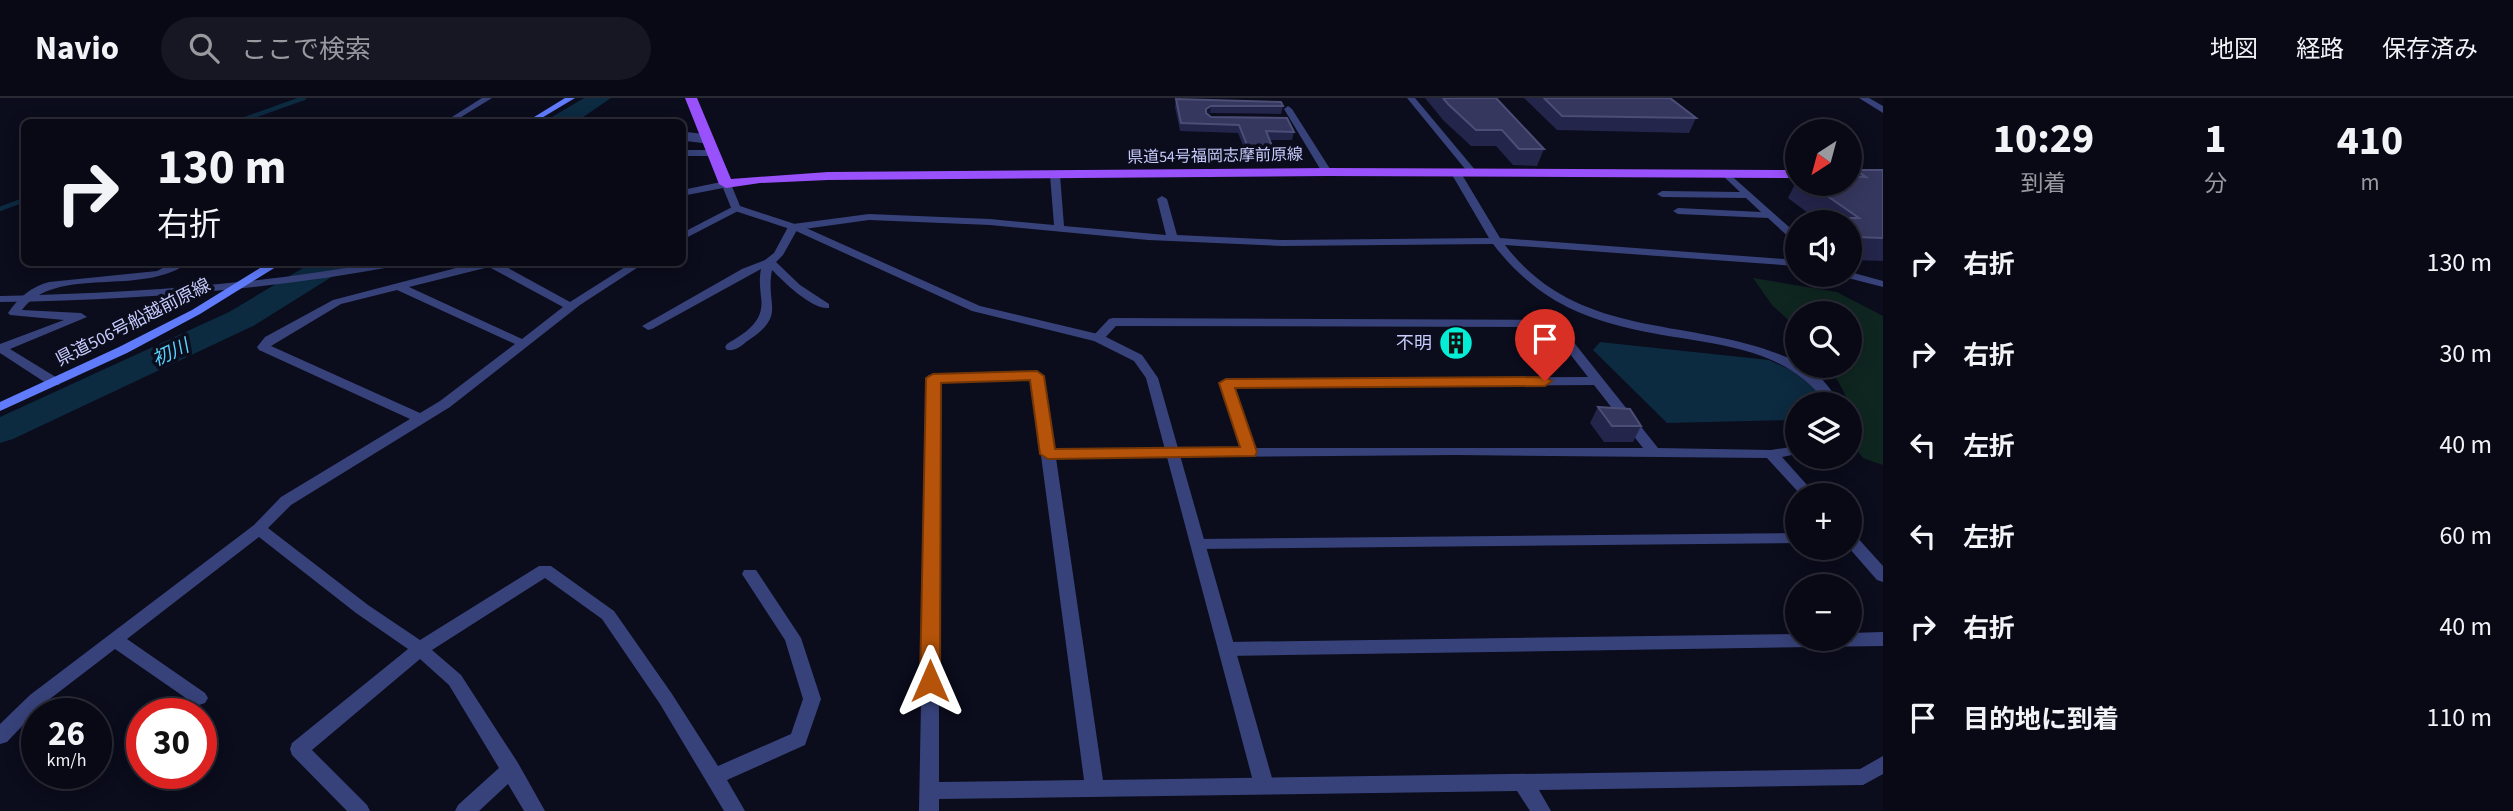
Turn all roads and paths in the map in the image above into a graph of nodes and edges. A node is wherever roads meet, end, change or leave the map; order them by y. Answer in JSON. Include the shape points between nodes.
{"nodes":[{"id":1,"x":488,"y":98,"type":"edge"},
{"id":2,"x":571,"y":98,"type":"edge"},
{"id":3,"x":691,"y":98,"type":"edge"},
{"id":4,"x":1411,"y":98,"type":"edge"},
{"id":5,"x":1863,"y":98,"type":"edge"},
{"id":6,"x":1288,"y":109,"type":"dead end"},
{"id":7,"x":1883,"y":110,"type":"edge"},
{"id":8,"x":453,"y":119,"type":"edge"},
{"id":9,"x":535,"y":119,"type":"edge"},
{"id":10,"x":1283,"y":120,"type":"edge"},
{"id":11,"x":1295,"y":120,"type":"junction"},
{"id":12,"x":686,"y":136,"type":"edge"},
{"id":13,"x":707,"y":139,"type":"junction"},
{"id":14,"x":686,"y":153,"type":"edge"},
{"id":15,"x":713,"y":153,"type":"junction"},
{"id":16,"x":1327,"y":172,"type":"junction"},
{"id":17,"x":1456,"y":173,"type":"junction"},
{"id":18,"x":1473,"y":173,"type":"junction"},
{"id":19,"x":1862,"y":173,"type":"edge"},
{"id":20,"x":1883,"y":173,"type":"edge"},
{"id":21,"x":1726,"y":174,"type":"junction"},
{"id":22,"x":1785,"y":174,"type":"edge"},
{"id":23,"x":1055,"y":175,"type":"junction"},
{"id":24,"x":726,"y":184,"type":"junction"},
{"id":25,"x":686,"y":192,"type":"edge"},
{"id":26,"x":1661,"y":194,"type":"dead end"},
{"id":27,"x":1748,"y":195,"type":"junction"},
{"id":28,"x":1162,"y":199,"type":"dead end"},
{"id":29,"x":736,"y":208,"type":"junction"},
{"id":30,"x":1678,"y":211,"type":"dead end"},
{"id":31,"x":1770,"y":215,"type":"junction"},
{"id":32,"x":793,"y":227,"type":"junction"},
{"id":33,"x":1059,"y":228,"type":"junction"},
{"id":34,"x":1785,"y":228,"type":"edge"},
{"id":35,"x":686,"y":235,"type":"edge"},
{"id":36,"x":1172,"y":238,"type":"junction"},
{"id":37,"x":1493,"y":241,"type":"junction"},
{"id":38,"x":769,"y":262,"type":"junction"},
{"id":39,"x":1785,"y":262,"type":"edge"},
{"id":40,"x":176,"y":266,"type":"edge"},
{"id":41,"x":272,"y":266,"type":"edge"},
{"id":42,"x":375,"y":266,"type":"edge"},
{"id":43,"x":478,"y":266,"type":"edge"},
{"id":44,"x":496,"y":266,"type":"edge"},
{"id":45,"x":634,"y":266,"type":"edge"},
{"id":46,"x":1862,"y":279,"type":"edge"},
{"id":47,"x":1883,"y":284,"type":"edge"},
{"id":48,"x":241,"y":285,"type":"junction"},
{"id":49,"x":398,"y":287,"type":"junction"},
{"id":50,"x":0,"y":299,"type":"edge"},
{"id":51,"x":23,"y":299,"type":"junction"},
{"id":52,"x":825,"y":306,"type":"dead end"},
{"id":53,"x":571,"y":307,"type":"junction"},
{"id":54,"x":648,"y":326,"type":"dead end"},
{"id":55,"x":1098,"y":338,"type":"junction"},
{"id":56,"x":524,"y":345,"type":"junction"},
{"id":57,"x":731,"y":347,"type":"dead end"},
{"id":58,"x":0,"y":348,"type":"edge"},
{"id":59,"x":1598,"y":381,"type":"junction"},
{"id":60,"x":54,"y":382,"type":"junction"},
{"id":61,"x":1826,"y":392,"type":"edge"},
{"id":62,"x":0,"y":407,"type":"edge"},
{"id":63,"x":421,"y":419,"type":"junction"},
{"id":64,"x":1173,"y":452,"type":"junction"},
{"id":65,"x":1249,"y":452,"type":"junction"},
{"id":66,"x":1785,"y":452,"type":"edge"},
{"id":67,"x":1654,"y":453,"type":"junction"},
{"id":68,"x":1048,"y":454,"type":"junction"},
{"id":69,"x":1771,"y":454,"type":"junction"},
{"id":70,"x":1799,"y":483,"type":"edge"},
{"id":71,"x":260,"y":529,"type":"junction"},
{"id":72,"x":1785,"y":538,"type":"edge"},
{"id":73,"x":1198,"y":544,"type":"junction"},
{"id":74,"x":1862,"y":552,"type":"edge"},
{"id":75,"x":750,"y":574,"type":"dead end"},
{"id":76,"x":1883,"y":576,"type":"edge"},
{"id":77,"x":114,"y":639,"type":"junction"},
{"id":78,"x":1883,"y":639,"type":"edge"},
{"id":79,"x":420,"y":649,"type":"junction"},
{"id":80,"x":1227,"y":649,"type":"junction"},
{"id":81,"x":199,"y":698,"type":"dead end"},
{"id":82,"x":0,"y":736,"type":"edge"},
{"id":83,"x":1883,"y":764,"type":"edge"},
{"id":84,"x":510,"y":769,"type":"junction"},
{"id":85,"x":716,"y":776,"type":"junction"},
{"id":86,"x":1522,"y":781,"type":"junction"},
{"id":87,"x":1264,"y":785,"type":"junction"},
{"id":88,"x":1095,"y":789,"type":"junction"},
{"id":89,"x":929,"y":801,"type":"edge"},
{"id":90,"x":360,"y":811,"type":"edge"},
{"id":91,"x":465,"y":811,"type":"edge"},
{"id":92,"x":535,"y":811,"type":"edge"},
{"id":93,"x":735,"y":811,"type":"edge"},
{"id":94,"x":1541,"y":811,"type":"edge"}],
"edges":[{"from":1,"to":8,"type":"street"},
{"from":2,"to":9,"type":"main road"},
{"from":3,"to":13,"type":"main road"},
{"from":4,"to":18,"type":"street"},
{"from":5,"to":7,"type":"street"},
{"from":6,"to":11,"type":"street"},
{"from":10,"to":11,"type":"street"},
{"from":11,"to":16,"type":"street"},
{"from":12,"to":13,"type":"lane"},
{"from":13,"to":15,"type":"main road"},
{"from":14,"to":15,"type":"street"},
{"from":15,"to":24,"type":"main road"},
{"from":16,"to":17,"type":"main road","name":"県道54号福岡志摩前原線"},
{"from":16,"to":23,"type":"main road","name":"県道54号福岡志摩前原線"},
{"from":17,"to":18,"type":"main road","name":"県道54号福岡志摩前原線"},
{"from":17,"to":37,"type":"street"},
{"from":18,"to":21,"type":"main road","name":"県道54号福岡志摩前原線"},
{"from":19,"to":20,"type":"main road"},
{"from":21,"to":22,"type":"main road","name":"県道54号福岡志摩前原線"},
{"from":21,"to":27,"type":"street"},
{"from":23,"to":24,"type":"main road","name":"県道54号福岡志摩前原線","via":[[787,177]]},
{"from":23,"to":33,"type":"street"},
{"from":24,"to":25,"type":"street"},
{"from":24,"to":29,"type":"street"},
{"from":26,"to":27,"type":"street"},
{"from":27,"to":31,"type":"street"},
{"from":28,"to":36,"type":"street"},
{"from":29,"to":32,"type":"street"},
{"from":29,"to":35,"type":"street"},
{"from":30,"to":31,"type":"street"},
{"from":31,"to":34,"type":"street"},
{"from":32,"to":33,"type":"street","via":[[869,217]]},
{"from":32,"to":38,"type":"street","via":[[778,256]]},
{"from":32,"to":55,"type":"street","via":[[976,309]]},
{"from":33,"to":36,"type":"street"},
{"from":36,"to":37,"type":"street","via":[[1325,244]]},
{"from":37,"to":39,"type":"street"},
{"from":37,"to":61,"type":"street","via":[[1529,279],[1573,306],[1636,326],[1731,342],[1778,359],[1818,381]]},
{"from":38,"to":52,"type":"street"},
{"from":38,"to":54,"type":"street"},
{"from":38,"to":57,"type":"street","via":[[764,275],[767,312],[762,323]]},
{"from":40,"to":51,"type":"street","via":[[159,275],[49,285]]},
{"from":41,"to":48,"type":"main road","name":"県道506号船越前原線"},
{"from":42,"to":48,"type":"street"},
{"from":43,"to":49,"type":"street"},
{"from":44,"to":53,"type":"street"},
{"from":45,"to":53,"type":"street"},
{"from":46,"to":47,"type":"street"},
{"from":48,"to":51,"type":"street"},
{"from":48,"to":60,"type":"main road","name":"県道506号船越前原線"},
{"from":49,"to":56,"type":"street"},
{"from":49,"to":63,"type":"street","via":[[337,302],[263,347]]},
{"from":50,"to":51,"type":"street"},
{"from":51,"to":58,"type":"street","via":[[14,313],[81,317]]},
{"from":53,"to":56,"type":"street"},
{"from":55,"to":59,"type":"street","via":[[1113,322],[1552,323]]},
{"from":55,"to":64,"type":"street","via":[[1138,358],[1152,378]]},
{"from":56,"to":63,"type":"street"},
{"from":58,"to":60,"type":"street"},
{"from":59,"to":65,"type":"street","via":[[1226,383]]},
{"from":59,"to":67,"type":"street"},
{"from":60,"to":62,"type":"main road","name":"県道506号船越前原線"},
{"from":63,"to":71,"type":"street","via":[[286,501]]},
{"from":64,"to":65,"type":"street"},
{"from":64,"to":68,"type":"street"},
{"from":64,"to":73,"type":"street"},
{"from":65,"to":67,"type":"street"},
{"from":66,"to":69,"type":"street"},
{"from":67,"to":69,"type":"street"},
{"from":68,"to":88,"type":"street"},
{"from":68,"to":89,"type":"street","via":[[1037,376],[933,378]]},
{"from":69,"to":70,"type":"street"},
{"from":71,"to":77,"type":"street"},
{"from":71,"to":79,"type":"street"},
{"from":72,"to":73,"type":"street"},
{"from":73,"to":80,"type":"street"},
{"from":74,"to":76,"type":"street"},
{"from":75,"to":85,"type":"street","via":[[793,638],[812,699],[798,739]]},
{"from":77,"to":81,"type":"street"},
{"from":77,"to":82,"type":"street"},
{"from":78,"to":80,"type":"street"},
{"from":79,"to":84,"type":"street","via":[[455,680]]},
{"from":79,"to":85,"type":"street","via":[[545,570],[608,615]]},
{"from":79,"to":90,"type":"street","via":[[299,749]]},
{"from":80,"to":87,"type":"street"},
{"from":83,"to":86,"type":"street","via":[[1863,777]]},
{"from":84,"to":91,"type":"street"},
{"from":84,"to":92,"type":"street"},
{"from":85,"to":93,"type":"street"},
{"from":86,"to":87,"type":"street"},
{"from":86,"to":94,"type":"street"},
{"from":87,"to":88,"type":"street"},
{"from":88,"to":89,"type":"street"}]}
